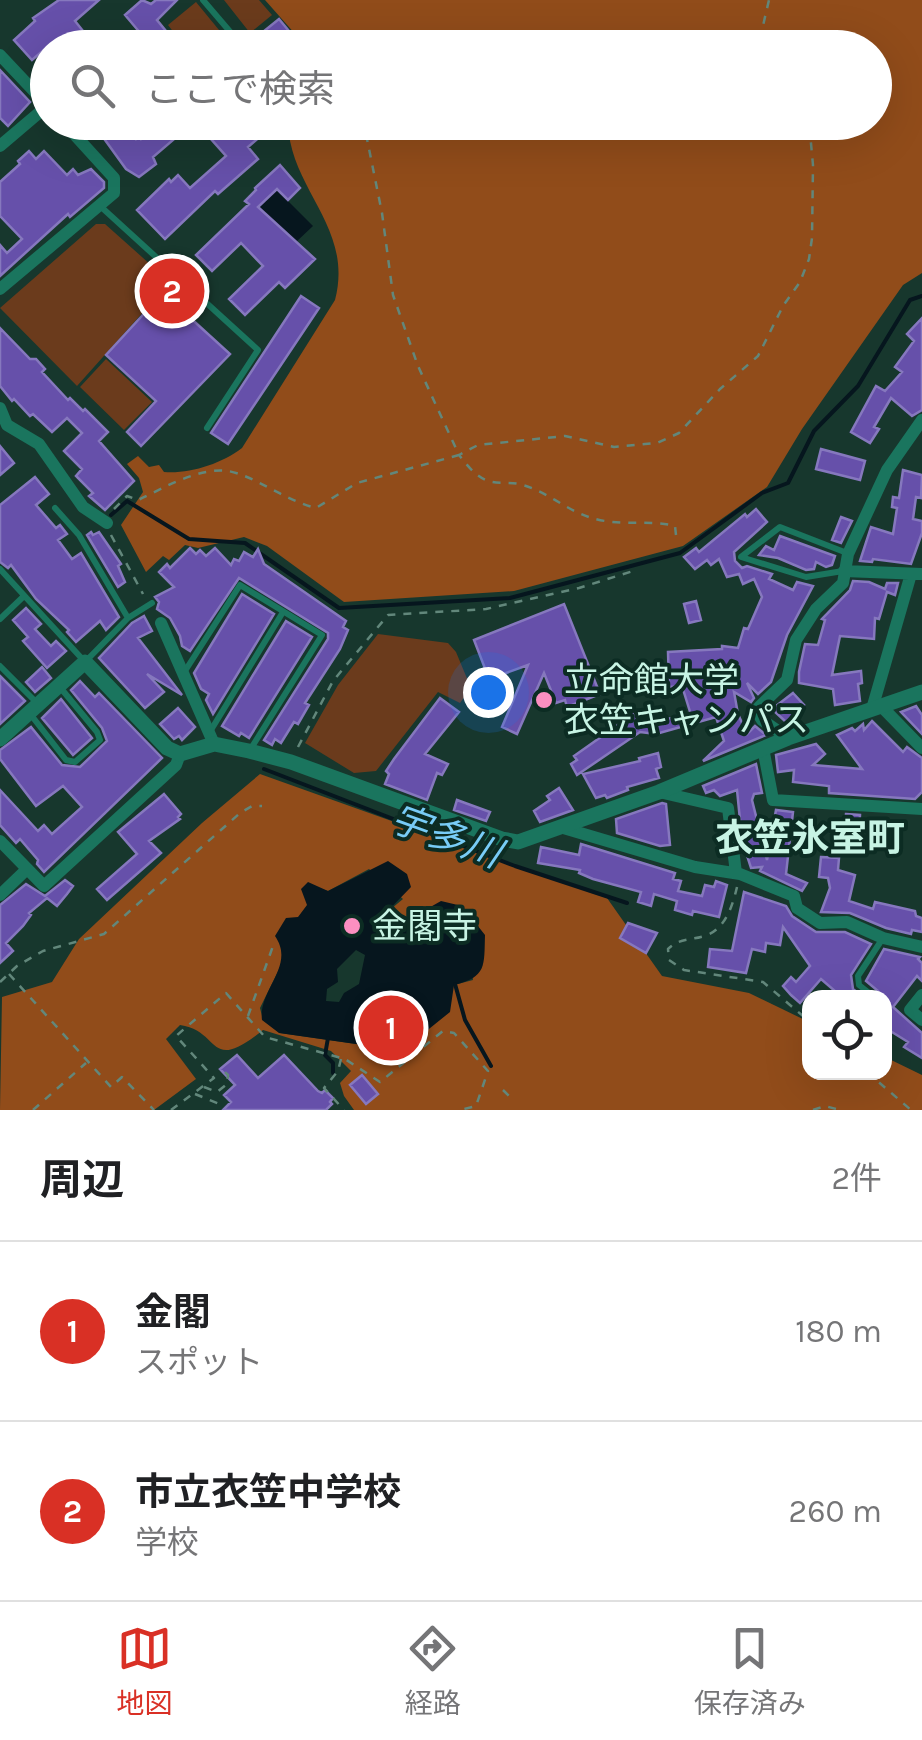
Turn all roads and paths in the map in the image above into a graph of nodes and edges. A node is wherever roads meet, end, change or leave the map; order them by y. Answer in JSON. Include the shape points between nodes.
{"nodes":[{"id":1,"x":203,"y":0,"type":"edge"},
{"id":2,"x":770,"y":0,"type":"edge"},
{"id":3,"x":229,"y":30,"type":"edge"},
{"id":4,"x":762,"y":30,"type":"edge"},
{"id":5,"x":0,"y":55,"type":"edge"},
{"id":6,"x":30,"y":88,"type":"edge"},
{"id":7,"x":30,"y":120,"type":"edge"},
{"id":8,"x":79,"y":140,"type":"edge"},
{"id":9,"x":366,"y":140,"type":"edge"},
{"id":10,"x":811,"y":140,"type":"edge"},
{"id":11,"x":0,"y":146,"type":"edge"},
{"id":12,"x":99,"y":205,"type":"junction"},
{"id":13,"x":0,"y":289,"type":"edge"},
{"id":14,"x":0,"y":408,"type":"edge"},
{"id":15,"x":922,"y":420,"type":"edge"},
{"id":16,"x":208,"y":428,"type":"dead end"},
{"id":17,"x":460,"y":455,"type":"junction"},
{"id":18,"x":54,"y":508,"type":"dead end"},
{"id":19,"x":108,"y":518,"type":"joint"},
{"id":20,"x":676,"y":536,"type":"dead end"},
{"id":21,"x":848,"y":554,"type":"junction"},
{"id":22,"x":0,"y":569,"type":"edge"},
{"id":23,"x":633,"y":570,"type":"dead end"},
{"id":24,"x":844,"y":571,"type":"junction"},
{"id":25,"x":917,"y":574,"type":"edge"},
{"id":26,"x":25,"y":596,"type":"junction"},
{"id":27,"x":152,"y":603,"type":"dead end"},
{"id":28,"x":284,"y":612,"type":"junction"},
{"id":29,"x":128,"y":618,"type":"junction"},
{"id":30,"x":0,"y":619,"type":"edge"},
{"id":31,"x":162,"y":623,"type":"dead end"},
{"id":32,"x":85,"y":662,"type":"junction"},
{"id":33,"x":0,"y":666,"type":"edge"},
{"id":34,"x":183,"y":674,"type":"junction"},
{"id":35,"x":58,"y":686,"type":"junction"},
{"id":36,"x":922,"y":692,"type":"edge"},
{"id":37,"x":34,"y":708,"type":"junction"},
{"id":38,"x":877,"y":708,"type":"junction"},
{"id":39,"x":212,"y":738,"type":"junction"},
{"id":40,"x":788,"y":738,"type":"junction"},
{"id":41,"x":0,"y":739,"type":"edge"},
{"id":42,"x":764,"y":748,"type":"junction"},
{"id":43,"x":922,"y":748,"type":"edge"},
{"id":44,"x":250,"y":751,"type":"junction"},
{"id":45,"x":180,"y":754,"type":"junction"},
{"id":46,"x":291,"y":762,"type":"junction"},
{"id":47,"x":659,"y":792,"type":"junction"},
{"id":48,"x":262,"y":806,"type":"dead end"},
{"id":49,"x":922,"y":809,"type":"edge"},
{"id":50,"x":560,"y":828,"type":"junction"},
{"id":51,"x":0,"y":841,"type":"edge"},
{"id":52,"x":26,"y":870,"type":"junction"},
{"id":53,"x":738,"y":873,"type":"junction"},
{"id":54,"x":0,"y":895,"type":"edge"},
{"id":55,"x":884,"y":938,"type":"junction"},
{"id":56,"x":272,"y":946,"type":"dead end"},
{"id":57,"x":922,"y":947,"type":"edge"},
{"id":58,"x":8,"y":974,"type":"junction"},
{"id":59,"x":0,"y":982,"type":"edge"},
{"id":60,"x":865,"y":990,"type":"edge"},
{"id":61,"x":922,"y":995,"type":"edge"},
{"id":62,"x":802,"y":1015,"type":"edge"},
{"id":63,"x":247,"y":1018,"type":"junction"},
{"id":64,"x":922,"y":1020,"type":"edge"},
{"id":65,"x":341,"y":1058,"type":"junction"},
{"id":66,"x":87,"y":1062,"type":"junction"},
{"id":67,"x":226,"y":1068,"type":"dead end"},
{"id":68,"x":877,"y":1080,"type":"edge"},
{"id":69,"x":202,"y":1086,"type":"junction"},
{"id":70,"x":503,"y":1090,"type":"dead end"},
{"id":71,"x":193,"y":1094,"type":"junction"},
{"id":72,"x":509,"y":1096,"type":"dead end"},
{"id":73,"x":222,"y":1105,"type":"dead end"},
{"id":74,"x":33,"y":1110,"type":"edge"},
{"id":75,"x":154,"y":1110,"type":"edge"},
{"id":76,"x":172,"y":1110,"type":"edge"},
{"id":77,"x":344,"y":1110,"type":"edge"},
{"id":78,"x":460,"y":1110,"type":"edge"},
{"id":79,"x":813,"y":1110,"type":"edge"},
{"id":80,"x":840,"y":1110,"type":"edge"},
{"id":81,"x":911,"y":1110,"type":"edge"}],
"edges":[{"from":1,"to":3,"type":"lane"},
{"from":2,"to":4,"type":"path"},
{"from":5,"to":6,"type":"street"},
{"from":7,"to":11,"type":"street"},
{"from":8,"to":12,"type":"street","via":[[114,178],[114,192]]},
{"from":9,"to":17,"type":"path","via":[[393,295]]},
{"from":10,"to":17,"type":"path","via":[[812,238],[800,282],[758,356],[679,433],[657,443],[614,447],[565,436],[478,445]]},
{"from":12,"to":13,"type":"street"},
{"from":12,"to":16,"type":"lane","via":[[258,350]]},
{"from":14,"to":19,"type":"street","via":[[7,425],[39,444],[83,508]]},
{"from":15,"to":21,"type":"street","via":[[887,470]]},
{"from":17,"to":19,"type":"path","via":[[357,483],[316,508],[227,471],[190,476],[138,500],[127,496]]},
{"from":17,"to":20,"type":"path","via":[[488,481],[519,484],[568,511],[610,522],[675,526]]},
{"from":18,"to":29,"type":"lane"},
{"from":21,"to":24,"type":"street"},
{"from":21,"to":24,"type":"lane","via":[[780,527],[741,557],[806,577]]},
{"from":22,"to":26,"type":"lane"},
{"from":23,"to":46,"type":"path","via":[[486,609],[388,615],[333,681]]},
{"from":24,"to":25,"type":"street"},
{"from":24,"to":40,"type":"street","via":[[840,588],[796,640],[788,680],[758,707],[762,720]]},
{"from":25,"to":38,"type":"street"},
{"from":26,"to":30,"type":"lane"},
{"from":26,"to":32,"type":"lane"},
{"from":27,"to":29,"type":"lane"},
{"from":28,"to":34,"type":"lane","via":[[240,585]]},
{"from":28,"to":39,"type":"lane"},
{"from":28,"to":44,"type":"lane","via":[[322,635]]},
{"from":29,"to":32,"type":"lane"},
{"from":31,"to":34,"type":"street"},
{"from":32,"to":35,"type":"street"},
{"from":32,"to":45,"type":"street"},
{"from":33,"to":37,"type":"lane"},
{"from":34,"to":39,"type":"street"},
{"from":35,"to":37,"type":"street"},
{"from":35,"to":37,"type":"lane","via":[[100,740],[75,762],[66,760]]},
{"from":36,"to":38,"type":"street"},
{"from":37,"to":41,"type":"street"},
{"from":38,"to":40,"type":"street"},
{"from":38,"to":43,"type":"street"},
{"from":39,"to":44,"type":"street"},
{"from":39,"to":45,"type":"street"},
{"from":40,"to":42,"type":"street"},
{"from":42,"to":47,"type":"street"},
{"from":42,"to":49,"type":"street","via":[[773,800]]},
{"from":44,"to":46,"type":"street"},
{"from":45,"to":52,"type":"street","via":[[176,765],[44,886]]},
{"from":46,"to":50,"type":"street","via":[[502,840],[518,842]]},
{"from":47,"to":50,"type":"street"},
{"from":47,"to":53,"type":"street","via":[[728,808]]},
{"from":48,"to":58,"type":"path","via":[[240,813],[104,934],[42,951]]},
{"from":50,"to":53,"type":"street"},
{"from":51,"to":52,"type":"street"},
{"from":52,"to":54,"type":"street"},
{"from":53,"to":55,"type":"street","via":[[794,896],[797,908],[820,923],[846,922]]},
{"from":53,"to":62,"type":"path","via":[[730,913],[706,936],[678,940],[668,948],[669,960],[684,970],[763,982]]},
{"from":55,"to":57,"type":"street"},
{"from":55,"to":60,"type":"lane","via":[[858,976]]},
{"from":56,"to":63,"type":"path"},
{"from":58,"to":59,"type":"path"},
{"from":58,"to":66,"type":"path"},
{"from":61,"to":64,"type":"street","via":[[910,1010]]},
{"from":63,"to":65,"type":"path","via":[[265,1037]]},
{"from":63,"to":69,"type":"path","via":[[226,993],[176,1036],[214,1078]]},
{"from":65,"to":77,"type":"path","via":[[324,1088]]},
{"from":65,"to":78,"type":"path","via":[[380,1082],[443,1031],[454,1033],[488,1071],[476,1106]]},
{"from":66,"to":74,"type":"path"},
{"from":66,"to":75,"type":"path","via":[[111,1087],[122,1077]]},
{"from":67,"to":69,"type":"path","via":[[227,1084],[217,1092]]},
{"from":68,"to":81,"type":"path"},
{"from":69,"to":71,"type":"path"},
{"from":70,"to":72,"type":"path"},
{"from":71,"to":73,"type":"path"},
{"from":71,"to":76,"type":"path"},
{"from":79,"to":80,"type":"path"}]}
